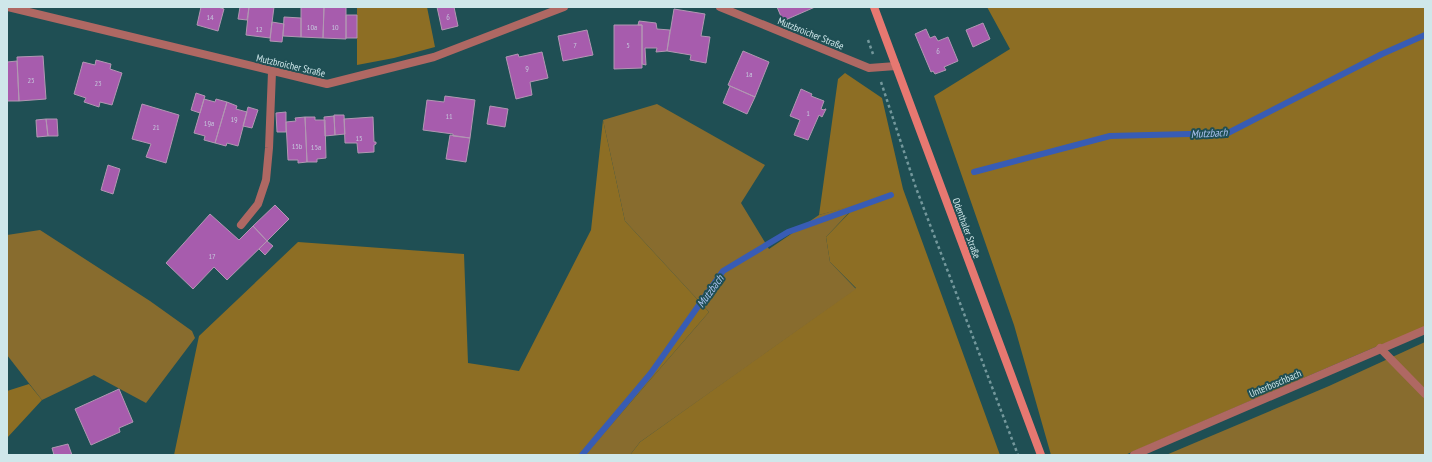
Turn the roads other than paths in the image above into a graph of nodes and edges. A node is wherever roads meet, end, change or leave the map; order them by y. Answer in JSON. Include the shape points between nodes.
{"nodes":[{"id":1,"x":8,"y":7,"type":"edge"},
{"id":2,"x":564,"y":7,"type":"edge"},
{"id":3,"x":720,"y":7,"type":"edge"},
{"id":4,"x":874,"y":7,"type":"edge"},
{"id":5,"x":896,"y":66,"type":"junction"},
{"id":6,"x":272,"y":72,"type":"junction"},
{"id":7,"x":241,"y":225,"type":"dead end"},
{"id":8,"x":1425,"y":330,"type":"edge"},
{"id":9,"x":1380,"y":348,"type":"junction"},
{"id":10,"x":1425,"y":394,"type":"edge"},
{"id":11,"x":1041,"y":455,"type":"edge"},
{"id":12,"x":1134,"y":455,"type":"edge"}],
"edges":[{"from":1,"to":6,"type":"street","name":"Mutzbroicher Straße"},
{"from":2,"to":6,"type":"street","name":"Mutzbroicher Straße","via":[[434,57],[327,84]]},
{"from":3,"to":5,"type":"street","name":"Mutzbroicher Straße","via":[[869,68]]},
{"from":4,"to":5,"type":"main road","name":"Odenthaler Straße"},
{"from":5,"to":11,"type":"main road","name":"Odenthaler Straße"},
{"from":6,"to":7,"type":"street","via":[[266,180],[258,204]]},
{"from":8,"to":9,"type":"street","name":"Unterboschbach"},
{"from":9,"to":10,"type":"street"},
{"from":9,"to":12,"type":"street","name":"Unterboschbach"}]}
